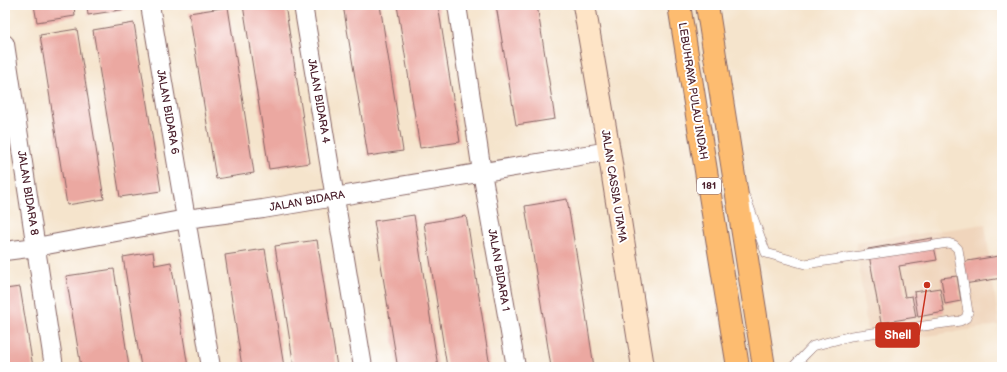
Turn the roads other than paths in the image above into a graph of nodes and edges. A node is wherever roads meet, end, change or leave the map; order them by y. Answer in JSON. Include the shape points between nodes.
{"nodes":[{"id":1,"x":150,"y":5,"type":"edge"},
{"id":2,"x":303,"y":5,"type":"edge"},
{"id":3,"x":457,"y":5,"type":"edge"},
{"id":4,"x":584,"y":5,"type":"edge"},
{"id":5,"x":679,"y":5,"type":"edge"},
{"id":6,"x":707,"y":5,"type":"edge"},
{"id":7,"x":5,"y":44,"type":"edge"},
{"id":8,"x":609,"y":151,"type":"junction"},
{"id":9,"x":730,"y":153,"type":"junction"},
{"id":10,"x":482,"y":172,"type":"junction"},
{"id":11,"x":335,"y":196,"type":"junction"},
{"id":12,"x":186,"y":219,"type":"junction"},
{"id":13,"x":36,"y":247,"type":"junction"},
{"id":14,"x":5,"y":251,"type":"edge"},
{"id":15,"x":54,"y":367,"type":"edge"},
{"id":16,"x":211,"y":367,"type":"edge"},
{"id":17,"x":363,"y":367,"type":"edge"},
{"id":18,"x":516,"y":367,"type":"edge"},
{"id":19,"x":643,"y":367,"type":"edge"},
{"id":20,"x":738,"y":367,"type":"edge"},
{"id":21,"x":764,"y":367,"type":"edge"},
{"id":22,"x":793,"y":367,"type":"edge"}],
"edges":[{"from":1,"to":12,"type":"street","name":"JALAN BIDARA 6"},
{"from":2,"to":11,"type":"street","name":"JALAN BIDARA 4"},
{"from":3,"to":10,"type":"street","name":"JALAN BIDARA 1"},
{"from":4,"to":8,"type":"street","name":"JALAN CASSIA UTAMA"},
{"from":5,"to":20,"type":"main road","name":"LEBUHRAYA PULAU INDAH","number":"181"},
{"from":6,"to":9,"type":"main road","number":"181"},
{"from":7,"to":13,"type":"street","name":"JALAN BIDARA 8"},
{"from":8,"to":10,"type":"street","name":"JALAN BIDARA"},
{"from":8,"to":19,"type":"street","name":"JALAN CASSIA UTAMA"},
{"from":9,"to":21,"type":"main road","number":"181"},
{"from":9,"to":22,"type":"lane","via":[[766,253],[806,264],[948,243],[958,249],[968,312],[966,318],[960,321],[851,336],[813,346]]},
{"from":10,"to":11,"type":"street","name":"JALAN BIDARA"},
{"from":10,"to":18,"type":"street","name":"JALAN BIDARA 1"},
{"from":11,"to":12,"type":"street","name":"JALAN BIDARA"},
{"from":11,"to":17,"type":"street","name":"JALAN BIDARA 4"},
{"from":12,"to":13,"type":"street","name":"JALAN BIDARA"},
{"from":12,"to":16,"type":"street","name":"JALAN BIDARA 6"},
{"from":13,"to":14,"type":"street","name":"JALAN BIDARA"},
{"from":13,"to":15,"type":"street","name":"JALAN BIDARA 8"}]}
